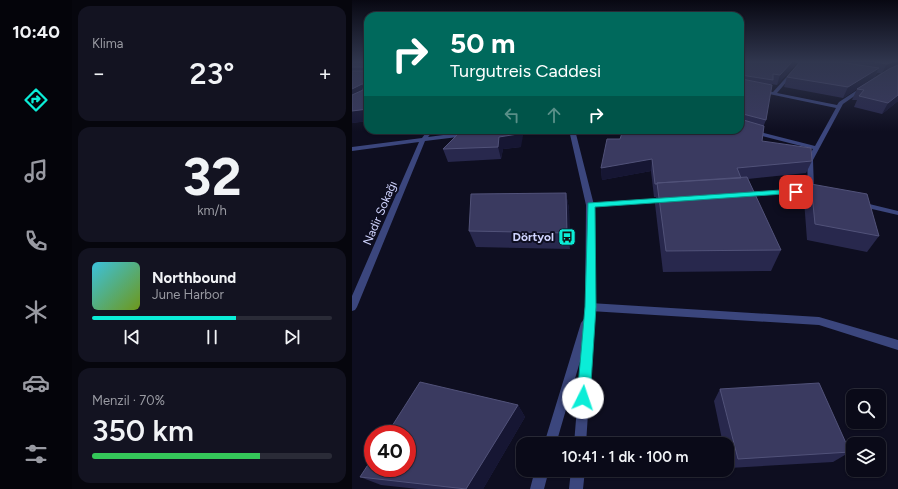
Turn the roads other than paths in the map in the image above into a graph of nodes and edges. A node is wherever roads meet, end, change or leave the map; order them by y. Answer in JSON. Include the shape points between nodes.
{"nodes":[{"id":1,"x":781,"y":85,"type":"edge"},
{"id":2,"x":867,"y":86,"type":"edge"},
{"id":3,"x":744,"y":88,"type":"edge"},
{"id":4,"x":774,"y":94,"type":"junction"},
{"id":5,"x":838,"y":107,"type":"junction"},
{"id":6,"x":744,"y":130,"type":"edge"},
{"id":7,"x":428,"y":134,"type":"edge"},
{"id":8,"x":463,"y":134,"type":"edge"},
{"id":9,"x":573,"y":134,"type":"edge"},
{"id":10,"x":423,"y":140,"type":"junction"},
{"id":11,"x":816,"y":148,"type":"junction"},
{"id":12,"x":352,"y":149,"type":"edge"},
{"id":13,"x":811,"y":190,"type":"junction"},
{"id":14,"x":826,"y":194,"type":"edge"},
{"id":15,"x":740,"y":195,"type":"edge"},
{"id":16,"x":677,"y":199,"type":"edge"},
{"id":17,"x":855,"y":202,"type":"edge"},
{"id":18,"x":590,"y":205,"type":"junction"},
{"id":19,"x":898,"y":213,"type":"edge"},
{"id":20,"x":352,"y":307,"type":"edge"},
{"id":21,"x":590,"y":307,"type":"junction"},
{"id":22,"x":898,"y":345,"type":"edge"},
{"id":23,"x":552,"y":437,"type":"edge"},
{"id":24,"x":581,"y":437,"type":"edge"},
{"id":25,"x":540,"y":477,"type":"edge"},
{"id":26,"x":577,"y":477,"type":"edge"},
{"id":27,"x":537,"y":489,"type":"edge"},
{"id":28,"x":576,"y":489,"type":"edge"}],
"edges":[{"from":1,"to":4,"type":"street"},
{"from":2,"to":5,"type":"street"},
{"from":3,"to":4,"type":"street"},
{"from":4,"to":5,"type":"street"},
{"from":5,"to":11,"type":"street"},
{"from":6,"to":11,"type":"street"},
{"from":7,"to":10,"type":"street","name":"Nadir Sokağı"},
{"from":8,"to":10,"type":"street"},
{"from":9,"to":18,"type":"street"},
{"from":10,"to":12,"type":"street"},
{"from":10,"to":20,"type":"street","name":"Nadir Sokağı"},
{"from":11,"to":13,"type":"street","via":[[810,160]]},
{"from":13,"to":14,"type":"street"},
{"from":13,"to":15,"type":"street"},
{"from":16,"to":18,"type":"street"},
{"from":17,"to":19,"type":"street"},
{"from":18,"to":21,"type":"street"},
{"from":21,"to":22,"type":"street","via":[[819,321]]},
{"from":21,"to":23,"type":"street"},
{"from":21,"to":24,"type":"street"},
{"from":25,"to":27,"type":"street"},
{"from":26,"to":28,"type":"street"}]}
